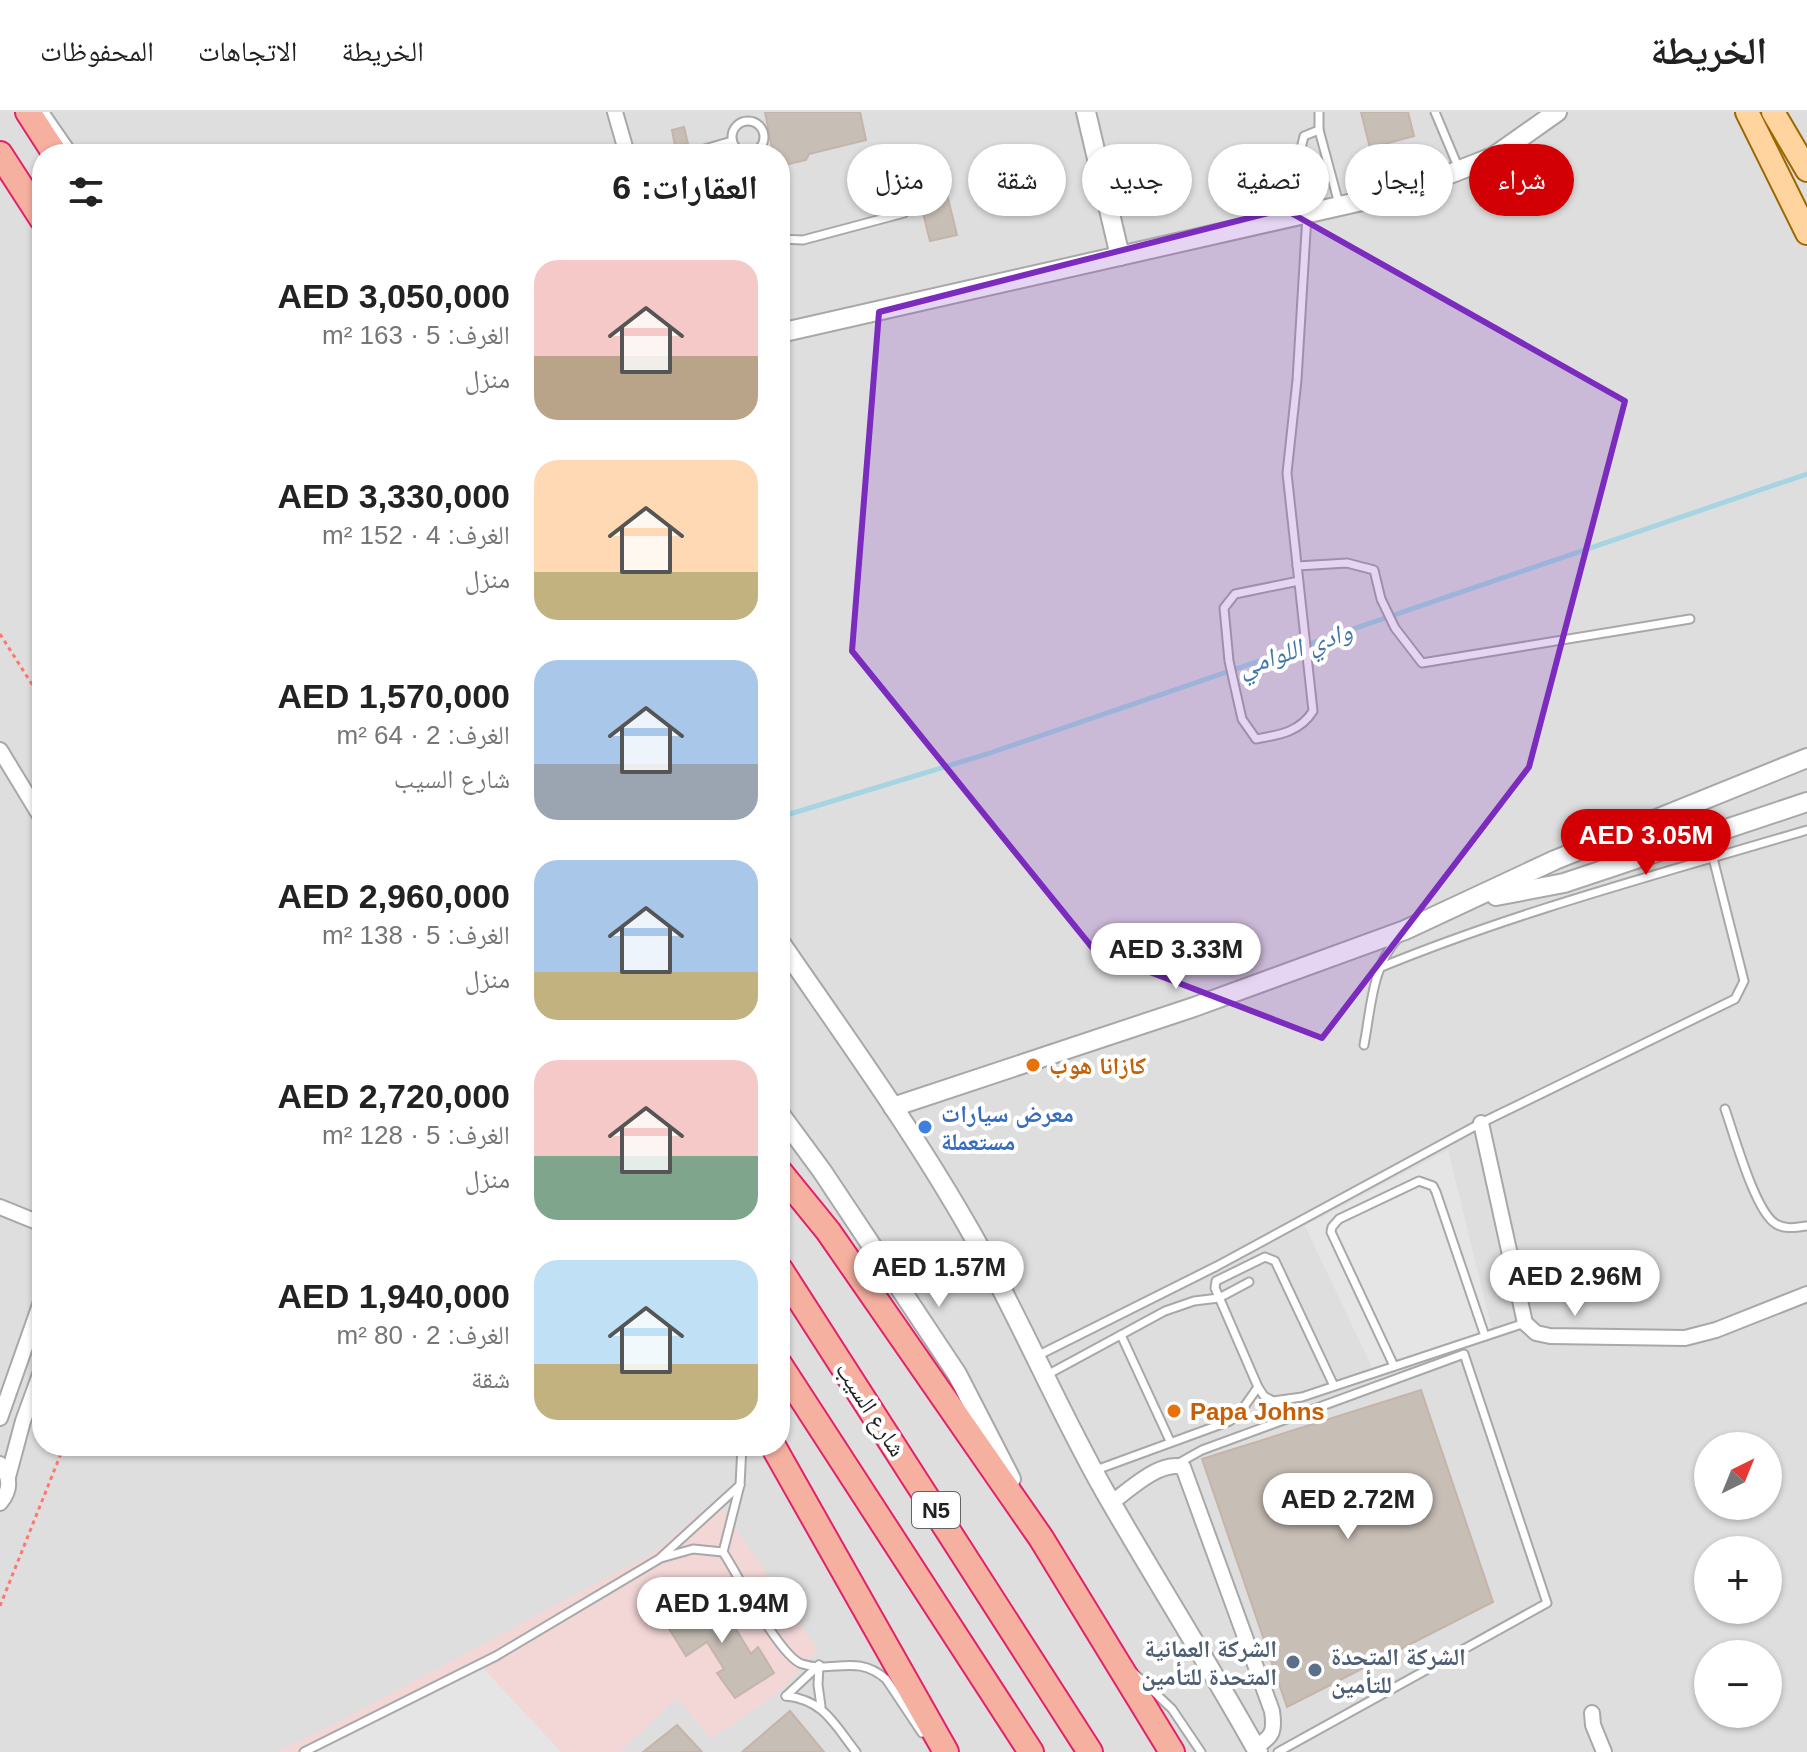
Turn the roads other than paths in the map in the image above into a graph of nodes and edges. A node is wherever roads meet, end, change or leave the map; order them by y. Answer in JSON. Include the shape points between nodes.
{"nodes":[{"id":1,"x":28,"y":112,"type":"edge"},
{"id":2,"x":45,"y":112,"type":"edge"},
{"id":3,"x":615,"y":112,"type":"edge"},
{"id":4,"x":741,"y":112,"type":"edge"},
{"id":5,"x":1086,"y":112,"type":"edge"},
{"id":6,"x":1319,"y":112,"type":"edge"},
{"id":7,"x":1435,"y":112,"type":"edge"},
{"id":8,"x":1557,"y":112,"type":"edge"},
{"id":9,"x":1754,"y":114,"type":"edge"},
{"id":10,"x":743,"y":122,"type":"junction"},
{"id":11,"x":1319,"y":130,"type":"junction"},
{"id":12,"x":732,"y":141,"type":"junction"},
{"id":13,"x":49,"y":144,"type":"edge"},
{"id":14,"x":67,"y":144,"type":"edge"},
{"id":15,"x":624,"y":144,"type":"edge"},
{"id":16,"x":722,"y":144,"type":"edge"},
{"id":17,"x":734,"y":144,"type":"edge"},
{"id":18,"x":762,"y":144,"type":"edge"},
{"id":19,"x":1302,"y":144,"type":"edge"},
{"id":20,"x":0,"y":154,"type":"edge"},
{"id":21,"x":1807,"y":170,"type":"edge"},
{"id":22,"x":1460,"y":171,"type":"junction"},
{"id":23,"x":32,"y":204,"type":"edge"},
{"id":24,"x":1340,"y":206,"type":"junction"},
{"id":25,"x":1329,"y":208,"type":"edge"},
{"id":26,"x":893,"y":216,"type":"edge"},
{"id":27,"x":1294,"y":216,"type":"edge"},
{"id":28,"x":1307,"y":216,"type":"edge"},
{"id":29,"x":1807,"y":233,"type":"edge"},
{"id":30,"x":790,"y":239,"type":"edge"},
{"id":31,"x":1120,"y":256,"type":"junction"},
{"id":32,"x":790,"y":331,"type":"edge"},
{"id":33,"x":1297,"y":566,"type":"junction"},
{"id":34,"x":1299,"y":581,"type":"junction"},
{"id":35,"x":1690,"y":619,"type":"dead end"},
{"id":36,"x":0,"y":750,"type":"edge"},
{"id":37,"x":1807,"y":758,"type":"edge"},
{"id":38,"x":1807,"y":802,"type":"edge"},
{"id":39,"x":32,"y":803,"type":"edge"},
{"id":40,"x":1807,"y":830,"type":"edge"},
{"id":41,"x":1713,"y":858,"type":"junction"},
{"id":42,"x":1470,"y":901,"type":"junction"},
{"id":43,"x":1405,"y":930,"type":"junction"},
{"id":44,"x":790,"y":957,"type":"edge"},
{"id":45,"x":1379,"y":968,"type":"junction"},
{"id":46,"x":1364,"y":1045,"type":"dead end"},
{"id":47,"x":893,"y":1107,"type":"junction"},
{"id":48,"x":1725,"y":1109,"type":"dead end"},
{"id":49,"x":1481,"y":1123,"type":"junction"},
{"id":50,"x":790,"y":1128,"type":"edge"},
{"id":51,"x":790,"y":1184,"type":"edge"},
{"id":52,"x":0,"y":1207,"type":"edge"},
{"id":53,"x":32,"y":1220,"type":"edge"},
{"id":54,"x":1807,"y":1226,"type":"edge"},
{"id":55,"x":1249,"y":1282,"type":"dead end"},
{"id":56,"x":790,"y":1284,"type":"edge"},
{"id":57,"x":1807,"y":1294,"type":"edge"},
{"id":58,"x":1219,"y":1298,"type":"junction"},
{"id":59,"x":1525,"y":1323,"type":"junction"},
{"id":60,"x":32,"y":1327,"type":"edge"},
{"id":61,"x":1121,"y":1335,"type":"junction"},
{"id":62,"x":1485,"y":1336,"type":"junction"},
{"id":63,"x":1034,"y":1357,"type":"junction"},
{"id":64,"x":1394,"y":1366,"type":"junction"},
{"id":65,"x":1043,"y":1377,"type":"junction"},
{"id":66,"x":790,"y":1380,"type":"edge"},
{"id":67,"x":1334,"y":1386,"type":"junction"},
{"id":68,"x":1258,"y":1387,"type":"junction"},
{"id":69,"x":32,"y":1396,"type":"edge"},
{"id":70,"x":0,"y":1418,"type":"edge"},
{"id":71,"x":1170,"y":1441,"type":"junction"},
{"id":72,"x":741,"y":1456,"type":"edge"},
{"id":73,"x":778,"y":1456,"type":"edge"},
{"id":74,"x":1175,"y":1465,"type":"junction"},
{"id":75,"x":4,"y":1471,"type":"edge"},
{"id":76,"x":1094,"y":1471,"type":"junction"},
{"id":77,"x":740,"y":1485,"type":"junction"},
{"id":78,"x":0,"y":1503,"type":"edge"},
{"id":79,"x":1111,"y":1503,"type":"junction"},
{"id":80,"x":1041,"y":1538,"type":"junction"},
{"id":81,"x":723,"y":1552,"type":"junction"},
{"id":82,"x":659,"y":1559,"type":"junction"},
{"id":83,"x":1112,"y":1654,"type":"junction"},
{"id":84,"x":819,"y":1665,"type":"junction"},
{"id":85,"x":821,"y":1706,"type":"junction"},
{"id":86,"x":1592,"y":1713,"type":"dead end"},
{"id":87,"x":936,"y":1746,"type":"edge"},
{"id":88,"x":1257,"y":1750,"type":"edge"},
{"id":89,"x":304,"y":1752,"type":"edge"},
{"id":90,"x":856,"y":1752,"type":"edge"},
{"id":91,"x":1031,"y":1752,"type":"edge"},
{"id":92,"x":1090,"y":1752,"type":"edge"},
{"id":93,"x":1172,"y":1752,"type":"edge"},
{"id":94,"x":1201,"y":1752,"type":"edge"},
{"id":95,"x":1278,"y":1752,"type":"edge"},
{"id":96,"x":1604,"y":1752,"type":"edge"}],
"edges":[{"from":1,"to":13,"type":"highway"},
{"from":2,"to":14,"type":"lane"},
{"from":3,"to":15,"type":"street"},
{"from":4,"to":10,"type":"lane"},
{"from":5,"to":31,"type":"street"},
{"from":6,"to":11,"type":"lane"},
{"from":7,"to":22,"type":"lane"},
{"from":8,"to":22,"type":"street","via":[[1493,157]]},
{"from":9,"to":21,"type":"main road"},
{"from":9,"to":29,"type":"main road"},
{"from":10,"to":12,"type":"lane"},
{"from":10,"to":18,"type":"lane","via":[[759,125],[765,137]]},
{"from":11,"to":19,"type":"lane","via":[[1304,136]]},
{"from":11,"to":24,"type":"lane"},
{"from":12,"to":16,"type":"lane"},
{"from":12,"to":17,"type":"lane"},
{"from":20,"to":23,"type":"highway"},
{"from":22,"to":24,"type":"street","via":[[1406,191]]},
{"from":24,"to":25,"type":"street"},
{"from":26,"to":30,"type":"lane"},
{"from":27,"to":31,"type":"street"},
{"from":28,"to":33,"type":"lane","via":[[1287,473]]},
{"from":31,"to":32,"type":"street"},
{"from":33,"to":34,"type":"lane"},
{"from":33,"to":35,"type":"lane","via":[[1347,563],[1374,570],[1395,628],[1422,663]]},
{"from":34,"to":34,"type":"lane","via":[[1313,711],[1306,723],[1286,734],[1256,739],[1242,719],[1224,608],[1235,594]]},
{"from":36,"to":39,"type":"street"},
{"from":37,"to":42,"type":"street","via":[[1555,860]]},
{"from":38,"to":42,"type":"street","via":[[1564,883]]},
{"from":40,"to":41,"type":"lane"},
{"from":41,"to":45,"type":"lane","via":[[1461,935]]},
{"from":41,"to":49,"type":"lane","via":[[1744,981],[1735,999]]},
{"from":42,"to":43,"type":"street"},
{"from":43,"to":45,"type":"lane","via":[[1386,950]]},
{"from":43,"to":47,"type":"street"},
{"from":44,"to":47,"type":"street"},
{"from":45,"to":46,"type":"lane"},
{"from":47,"to":63,"type":"street","via":[[972,1233]]},
{"from":48,"to":54,"type":"lane","via":[[1760,1207],[1777,1225]]},
{"from":49,"to":59,"type":"street"},
{"from":49,"to":63,"type":"lane","via":[[1217,1266]]},
{"from":50,"to":80,"type":"street","via":[[957,1374]]},
{"from":51,"to":80,"type":"highway"},
{"from":52,"to":53,"type":"street"},
{"from":55,"to":58,"type":"lane"},
{"from":56,"to":92,"type":"highway","name":"شارع السيب","number":"N5"},
{"from":57,"to":59,"type":"street","via":[[1701,1335],[1669,1340],[1543,1336]]},
{"from":58,"to":61,"type":"lane","via":[[1165,1311]]},
{"from":58,"to":67,"type":"lane","via":[[1217,1280],[1265,1257],[1275,1261]]},
{"from":58,"to":68,"type":"lane"},
{"from":59,"to":62,"type":"lane"},
{"from":60,"to":70,"type":"street"},
{"from":61,"to":65,"type":"lane"},
{"from":61,"to":71,"type":"lane"},
{"from":62,"to":64,"type":"lane"},
{"from":62,"to":64,"type":"lane","via":[[1433,1186],[1419,1181],[1335,1222],[1331,1232]]},
{"from":63,"to":65,"type":"street"},
{"from":64,"to":67,"type":"lane"},
{"from":65,"to":76,"type":"street"},
{"from":66,"to":91,"type":"highway","number":"N5"},
{"from":67,"to":68,"type":"lane","via":[[1273,1401]]},
{"from":68,"to":71,"type":"lane","via":[[1230,1421]]},
{"from":69,"to":75,"type":"street"},
{"from":71,"to":76,"type":"lane"},
{"from":72,"to":77,"type":"lane"},
{"from":73,"to":87,"type":"highway"},
{"from":74,"to":79,"type":"street"},
{"from":74,"to":88,"type":"street","via":[[1183,1467],[1272,1711],[1274,1728]]},
{"from":74,"to":95,"type":"lane","via":[[1202,1450],[1464,1354],[1547,1603]]},
{"from":75,"to":78,"type":"street","via":[[7,1493]]},
{"from":76,"to":79,"type":"street"},
{"from":77,"to":81,"type":"lane"},
{"from":77,"to":82,"type":"lane"},
{"from":79,"to":88,"type":"street"},
{"from":80,"to":83,"type":"highway"},
{"from":81,"to":82,"type":"lane","via":[[693,1549]]},
{"from":81,"to":84,"type":"lane","via":[[786,1653],[800,1663]]},
{"from":82,"to":89,"type":"lane","via":[[496,1656]]},
{"from":83,"to":93,"type":"highway"},
{"from":83,"to":94,"type":"lane","via":[[1172,1709]]},
{"from":84,"to":85,"type":"lane"},
{"from":84,"to":85,"type":"lane","via":[[786,1696]]},
{"from":84,"to":87,"type":"lane","via":[[859,1664],[878,1672]]},
{"from":85,"to":90,"type":"lane"},
{"from":86,"to":96,"type":"street"}]}
